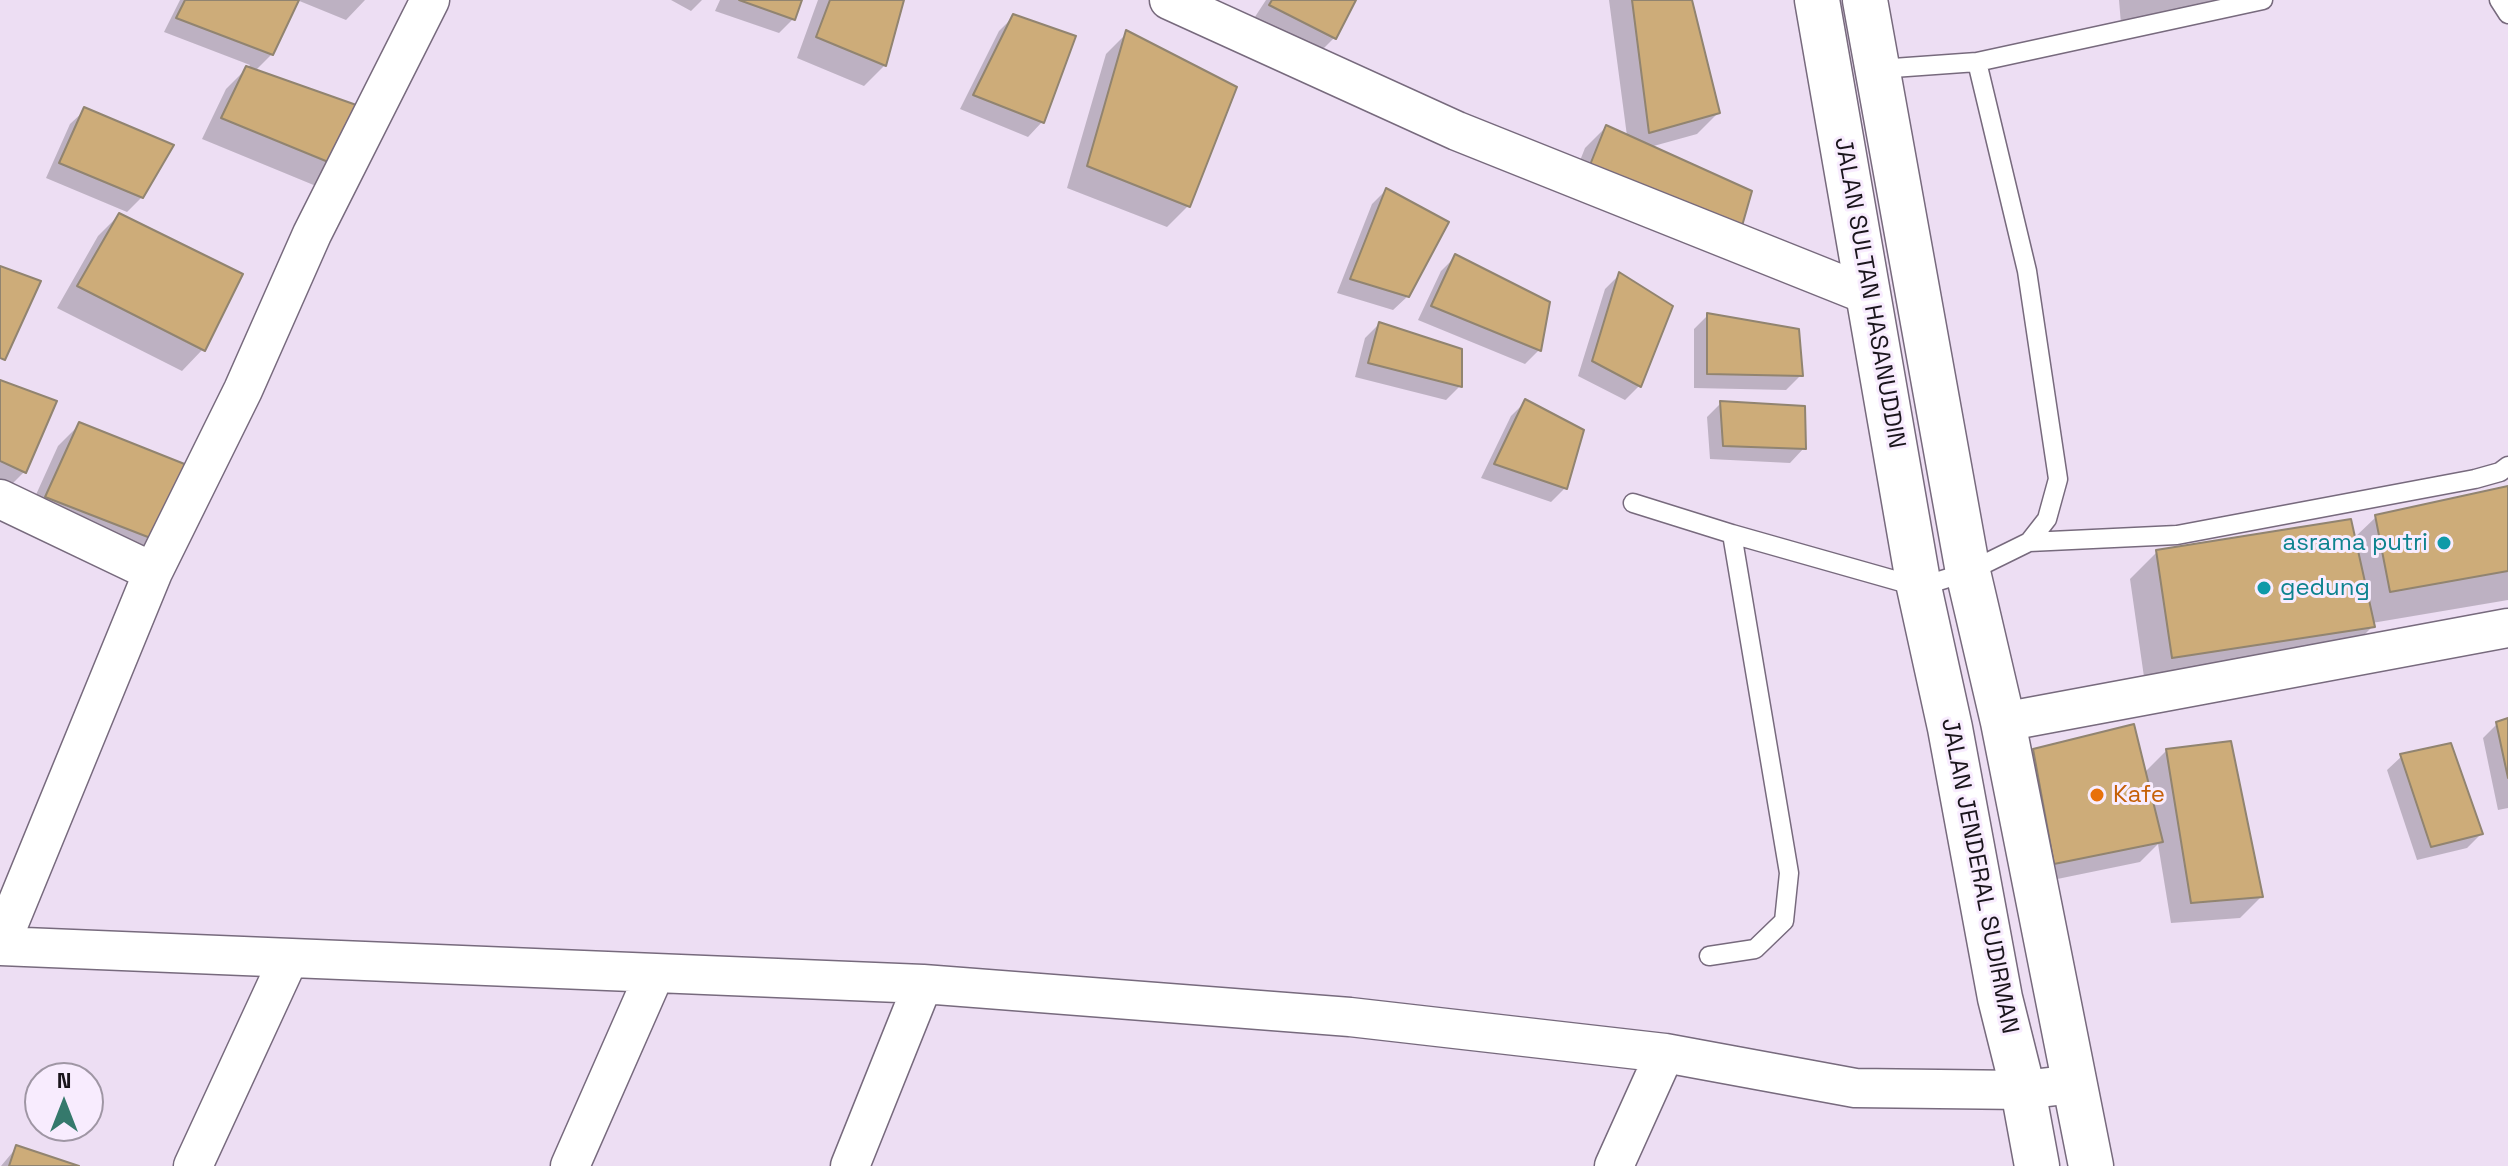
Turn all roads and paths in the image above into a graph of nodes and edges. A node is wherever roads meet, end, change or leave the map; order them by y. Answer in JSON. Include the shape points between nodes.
{"nodes":[{"id":1,"x":430,"y":0,"type":"edge"},
{"id":2,"x":1169,"y":0,"type":"edge"},
{"id":3,"x":1817,"y":0,"type":"edge"},
{"id":4,"x":1865,"y":0,"type":"edge"},
{"id":5,"x":2263,"y":0,"type":"edge"},
{"id":6,"x":2499,"y":0,"type":"edge"},
{"id":7,"x":2508,"y":14,"type":"edge"},
{"id":8,"x":1977,"y":62,"type":"junction"},
{"id":9,"x":1879,"y":69,"type":"junction"},
{"id":10,"x":1870,"y":296,"type":"junction"},
{"id":11,"x":2508,"y":466,"type":"edge"},
{"id":12,"x":0,"y":499,"type":"edge"},
{"id":13,"x":1633,"y":503,"type":"dead end"},
{"id":14,"x":1732,"y":534,"type":"junction"},
{"id":15,"x":2029,"y":542,"type":"junction"},
{"id":16,"x":153,"y":572,"type":"junction"},
{"id":17,"x":1968,"y":572,"type":"junction"},
{"id":18,"x":1919,"y":587,"type":"junction"},
{"id":19,"x":2508,"y":628,"type":"edge"},
{"id":20,"x":2003,"y":722,"type":"junction"},
{"id":21,"x":0,"y":946,"type":"edge"},
{"id":22,"x":1709,"y":956,"type":"dead end"},
{"id":23,"x":289,"y":958,"type":"junction"},
{"id":24,"x":655,"y":973,"type":"junction"},
{"id":25,"x":923,"y":984,"type":"junction"},
{"id":26,"x":1665,"y":1053,"type":"junction"},
{"id":27,"x":2074,"y":1084,"type":"junction"},
{"id":28,"x":2023,"y":1090,"type":"junction"},
{"id":29,"x":193,"y":1166,"type":"edge"},
{"id":30,"x":570,"y":1166,"type":"edge"},
{"id":31,"x":850,"y":1166,"type":"edge"},
{"id":32,"x":1614,"y":1166,"type":"edge"},
{"id":33,"x":2037,"y":1166,"type":"edge"},
{"id":34,"x":2091,"y":1166,"type":"edge"}],
"edges":[{"from":1,"to":16,"type":"street","via":[[312,234]]},
{"from":2,"to":10,"type":"street","via":[[1457,131]]},
{"from":3,"to":10,"type":"main road","name":"JALAN SULTAN HASANUDDIN"},
{"from":4,"to":9,"type":"main road"},
{"from":5,"to":8,"type":"lane"},
{"from":6,"to":7,"type":"lane"},
{"from":8,"to":9,"type":"lane"},
{"from":8,"to":15,"type":"lane","via":[[2027,271],[2058,479],[2047,519]]},
{"from":9,"to":17,"type":"main road"},
{"from":10,"to":18,"type":"main road","name":"JALAN SULTAN HASANUDDIN"},
{"from":11,"to":15,"type":"lane","via":[[2475,479],[2177,535]]},
{"from":12,"to":16,"type":"street"},
{"from":13,"to":14,"type":"lane"},
{"from":14,"to":18,"type":"lane"},
{"from":14,"to":22,"type":"lane","via":[[1789,873],[1784,921],[1755,949]]},
{"from":15,"to":17,"type":"lane"},
{"from":16,"to":21,"type":"street"},
{"from":17,"to":18,"type":"lane"},
{"from":17,"to":20,"type":"main road"},
{"from":18,"to":28,"type":"main road","name":"JALAN JENDERAL SUDIRMAN"},
{"from":19,"to":20,"type":"street"},
{"from":20,"to":27,"type":"main road"},
{"from":21,"to":23,"type":"street"},
{"from":23,"to":24,"type":"street"},
{"from":23,"to":29,"type":"street"},
{"from":24,"to":25,"type":"street"},
{"from":24,"to":30,"type":"street"},
{"from":25,"to":26,"type":"street","via":[[1350,1017]]},
{"from":25,"to":31,"type":"street"},
{"from":26,"to":28,"type":"street","via":[[1855,1088]]},
{"from":26,"to":32,"type":"street"},
{"from":27,"to":28,"type":"street"},
{"from":27,"to":34,"type":"main road"},
{"from":28,"to":33,"type":"main road","name":"JALAN JENDERAL SUDIRMAN"}]}
